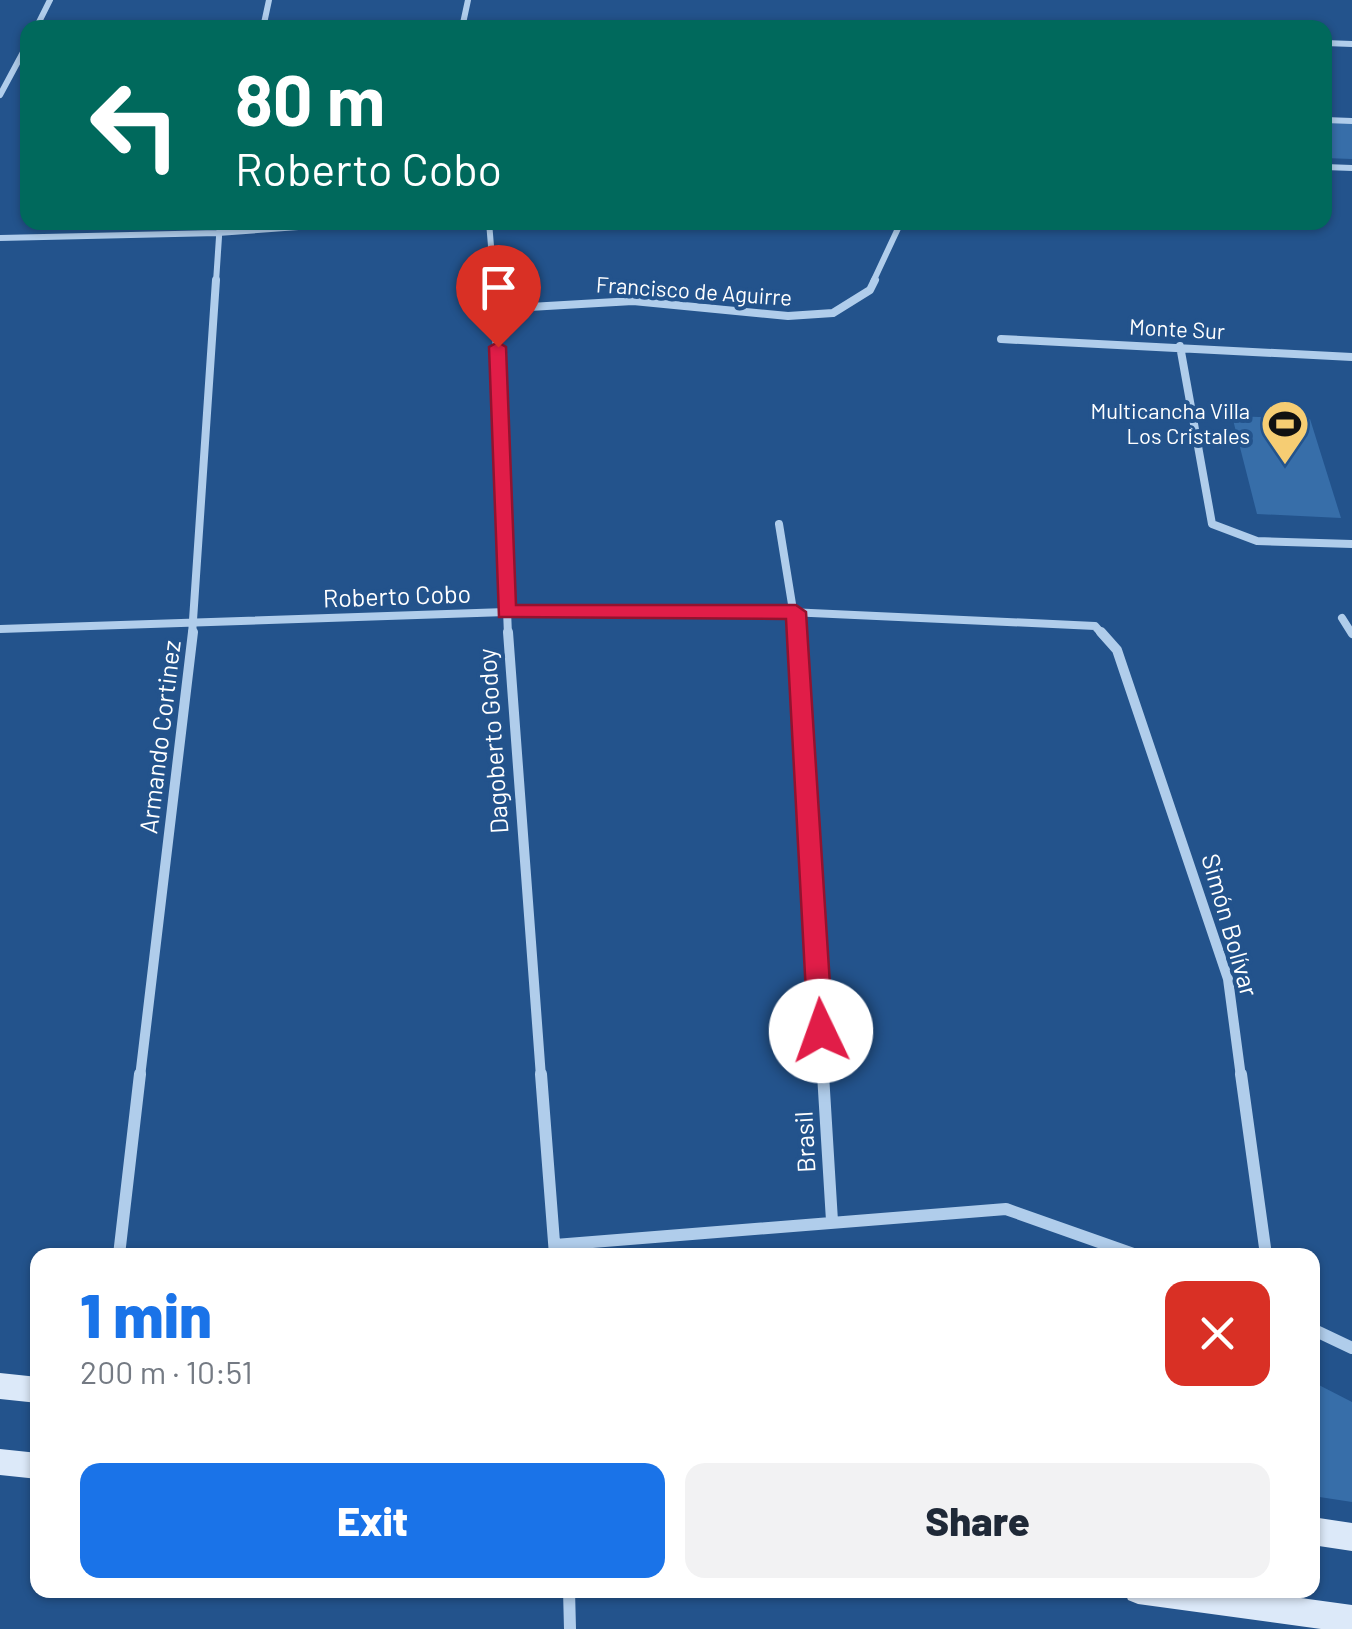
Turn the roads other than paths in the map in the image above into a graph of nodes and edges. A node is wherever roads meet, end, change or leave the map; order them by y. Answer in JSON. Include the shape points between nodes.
{"nodes":[{"id":1,"x":20,"y":58,"type":"edge"},
{"id":2,"x":0,"y":95,"type":"edge"},
{"id":3,"x":175,"y":230,"type":"edge"},
{"id":4,"x":219,"y":230,"type":"edge"},
{"id":5,"x":490,"y":230,"type":"edge"},
{"id":6,"x":896,"y":230,"type":"edge"},
{"id":7,"x":0,"y":238,"type":"edge"},
{"id":8,"x":496,"y":309,"type":"junction"},
{"id":9,"x":1000,"y":339,"type":"dead end"},
{"id":10,"x":1180,"y":346,"type":"junction"},
{"id":11,"x":1352,"y":358,"type":"edge"},
{"id":12,"x":779,"y":524,"type":"dead end"},
{"id":13,"x":1352,"y":544,"type":"edge"},
{"id":14,"x":506,"y":612,"type":"junction"},
{"id":15,"x":796,"y":612,"type":"junction"},
{"id":16,"x":1342,"y":618,"type":"dead end"},
{"id":17,"x":194,"y":622,"type":"junction"},
{"id":18,"x":1095,"y":626,"type":"joint"},
{"id":19,"x":0,"y":629,"type":"edge"},
{"id":20,"x":1352,"y":634,"type":"edge"},
{"id":21,"x":832,"y":1221,"type":"junction"},
{"id":22,"x":120,"y":1248,"type":"edge"},
{"id":23,"x":555,"y":1248,"type":"edge"},
{"id":24,"x":574,"y":1248,"type":"edge"},
{"id":25,"x":1116,"y":1248,"type":"edge"},
{"id":26,"x":1265,"y":1248,"type":"edge"},
{"id":27,"x":1320,"y":1333,"type":"edge"},
{"id":28,"x":1352,"y":1348,"type":"edge"},
{"id":29,"x":0,"y":1386,"type":"edge"},
{"id":30,"x":30,"y":1389,"type":"edge"},
{"id":31,"x":0,"y":1462,"type":"edge"},
{"id":32,"x":30,"y":1465,"type":"edge"},
{"id":33,"x":1320,"y":1532,"type":"edge"},
{"id":34,"x":1352,"y":1537,"type":"edge"},
{"id":35,"x":569,"y":1598,"type":"edge"},
{"id":36,"x":1197,"y":1598,"type":"edge"},
{"id":37,"x":1352,"y":1619,"type":"edge"},
{"id":38,"x":570,"y":1629,"type":"edge"}],
"edges":[{"from":1,"to":2,"type":"street"},
{"from":3,"to":7,"type":"street"},
{"from":4,"to":17,"type":"street","name":"Armando Cortinez"},
{"from":5,"to":8,"type":"street","name":"Dagoberto Godoy"},
{"from":6,"to":8,"type":"street","name":"Francisco de Aguirre","via":[[870,290],[833,312],[788,316],[633,301]]},
{"from":8,"to":14,"type":"street","name":"Dagoberto Godoy"},
{"from":9,"to":10,"type":"street","name":"Monte Sur"},
{"from":10,"to":11,"type":"street","name":"Monte Sur"},
{"from":10,"to":13,"type":"street","via":[[1212,524],[1257,541]]},
{"from":12,"to":15,"type":"street","name":"Brasil"},
{"from":14,"to":15,"type":"street","name":"Roberto Cobo"},
{"from":14,"to":17,"type":"street","name":"Roberto Cobo"},
{"from":14,"to":23,"type":"street","name":"Dagoberto Godoy"},
{"from":15,"to":18,"type":"street","name":"Roberto Cobo"},
{"from":15,"to":21,"type":"street","name":"Brasil"},
{"from":16,"to":20,"type":"street"},
{"from":17,"to":19,"type":"street","name":"Roberto Cobo"},
{"from":17,"to":22,"type":"street","name":"Armando Cortinez"},
{"from":18,"to":26,"type":"street","name":"Simón Bolívar","via":[[1117,650],[1228,979]]},
{"from":21,"to":24,"type":"street"},
{"from":21,"to":25,"type":"street","via":[[1006,1209]]},
{"from":27,"to":28,"type":"street"},
{"from":29,"to":30,"type":"main road"},
{"from":31,"to":32,"type":"main road"},
{"from":33,"to":34,"type":"main road"},
{"from":35,"to":38,"type":"street"},
{"from":36,"to":37,"type":"main road"}]}
